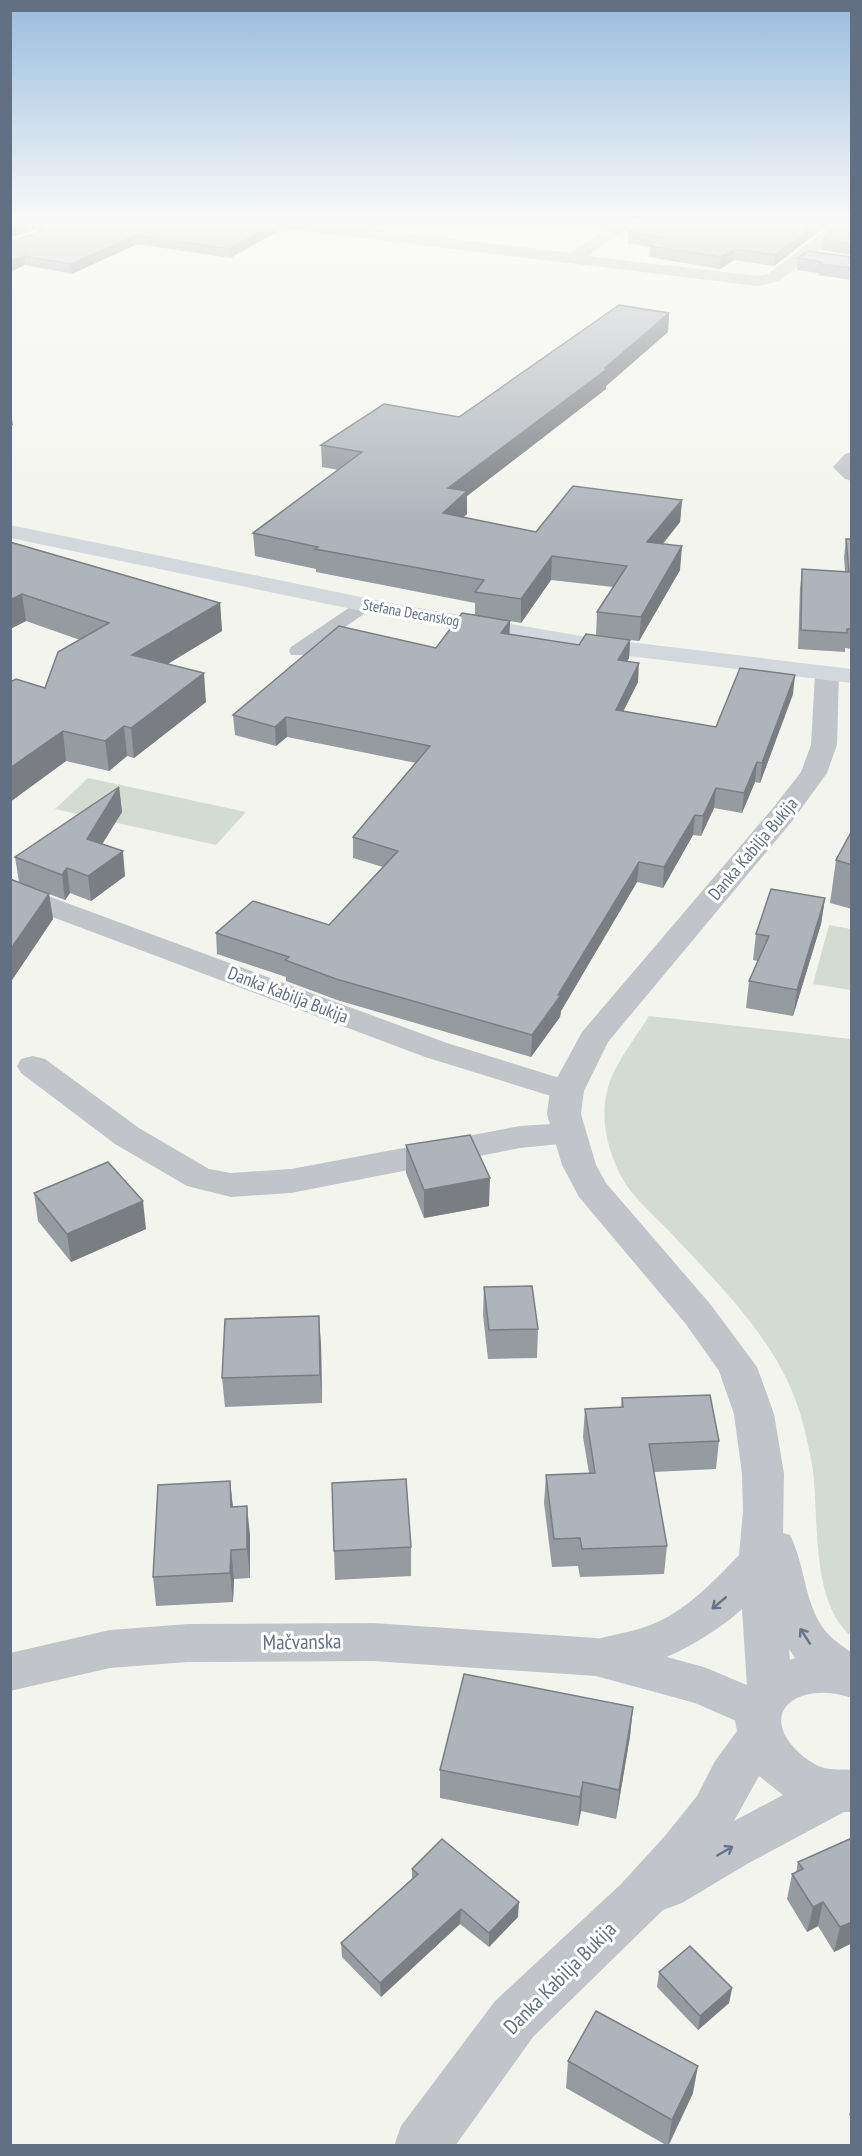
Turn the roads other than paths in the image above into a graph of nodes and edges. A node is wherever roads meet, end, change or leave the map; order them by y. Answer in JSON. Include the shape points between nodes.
{"nodes":[{"id":1,"x":852,"y":458,"type":"edge"},
{"id":2,"x":852,"y":475,"type":"edge"},
{"id":3,"x":10,"y":531,"type":"edge"},
{"id":4,"x":365,"y":605,"type":"junction"},
{"id":5,"x":298,"y":651,"type":"dead end"},
{"id":6,"x":839,"y":675,"type":"edge"},
{"id":7,"x":10,"y":891,"type":"edge"},
{"id":8,"x":33,"y":1066,"type":"dead end"},
{"id":9,"x":567,"y":1091,"type":"junction"},
{"id":10,"x":567,"y":1134,"type":"junction"},
{"id":11,"x":764,"y":1510,"type":"junction"},
{"id":12,"x":760,"y":1561,"type":"junction"},
{"id":13,"x":596,"y":1657,"type":"junction"},
{"id":14,"x":10,"y":1672,"type":"edge"},
{"id":15,"x":849,"y":1678,"type":"edge"},
{"id":16,"x":763,"y":1713,"type":"junction"},
{"id":17,"x":843,"y":1792,"type":"edge"},
{"id":18,"x":639,"y":1901,"type":"junction"},
{"id":19,"x":421,"y":2145,"type":"edge"}],
"edges":[{"from":1,"to":2,"type":"street","via":[[843,467]]},
{"from":3,"to":4,"type":"main road","name":"Stefana Decanskog"},
{"from":4,"to":5,"type":"lane"},
{"from":4,"to":6,"type":"main road","name":"Stefana Decanskog","via":[[588,644]]},
{"from":6,"to":9,"type":"street","name":"Danka Kabilja Bukija","via":[[825,745],[814,773],[593,1039]]},
{"from":7,"to":9,"type":"street","name":"Danka Kabilja Bukija","via":[[436,1050]]},
{"from":8,"to":10,"type":"street","via":[[127,1136],[200,1178],[231,1185],[291,1181],[520,1137]]},
{"from":9,"to":10,"type":"street","name":"Danka Kabilja Bukija"},
{"from":10,"to":11,"type":"street","name":"Danka Kabilja Bukija","via":[[591,1189],[698,1314],[736,1367],[754,1414]]},
{"from":11,"to":12,"type":"street"},
{"from":15,"to":11,"type":"street","one_way":true,"via":[[813,1648],[794,1619]]},
{"from":12,"to":13,"type":"street","one_way":true,"via":[[700,1619],[652,1643]]},
{"from":12,"to":16,"type":"street"},
{"from":13,"to":14,"type":"street","name":"Mačvanska","via":[[374,1642],[188,1643],[110,1649]]},
{"from":13,"to":16,"type":"street","via":[[704,1686]]},
{"from":15,"to":16,"type":"street","via":[[818,1671],[791,1676]]},
{"from":16,"to":17,"type":"street","via":[[772,1761],[795,1780]]},
{"from":16,"to":18,"type":"street","via":[[714,1811]]},
{"from":18,"to":17,"type":"street","one_way":true,"via":[[730,1848]]},
{"from":18,"to":19,"type":"street","name":"Danka Kabilja Bukija","via":[[514,2019]]}]}
